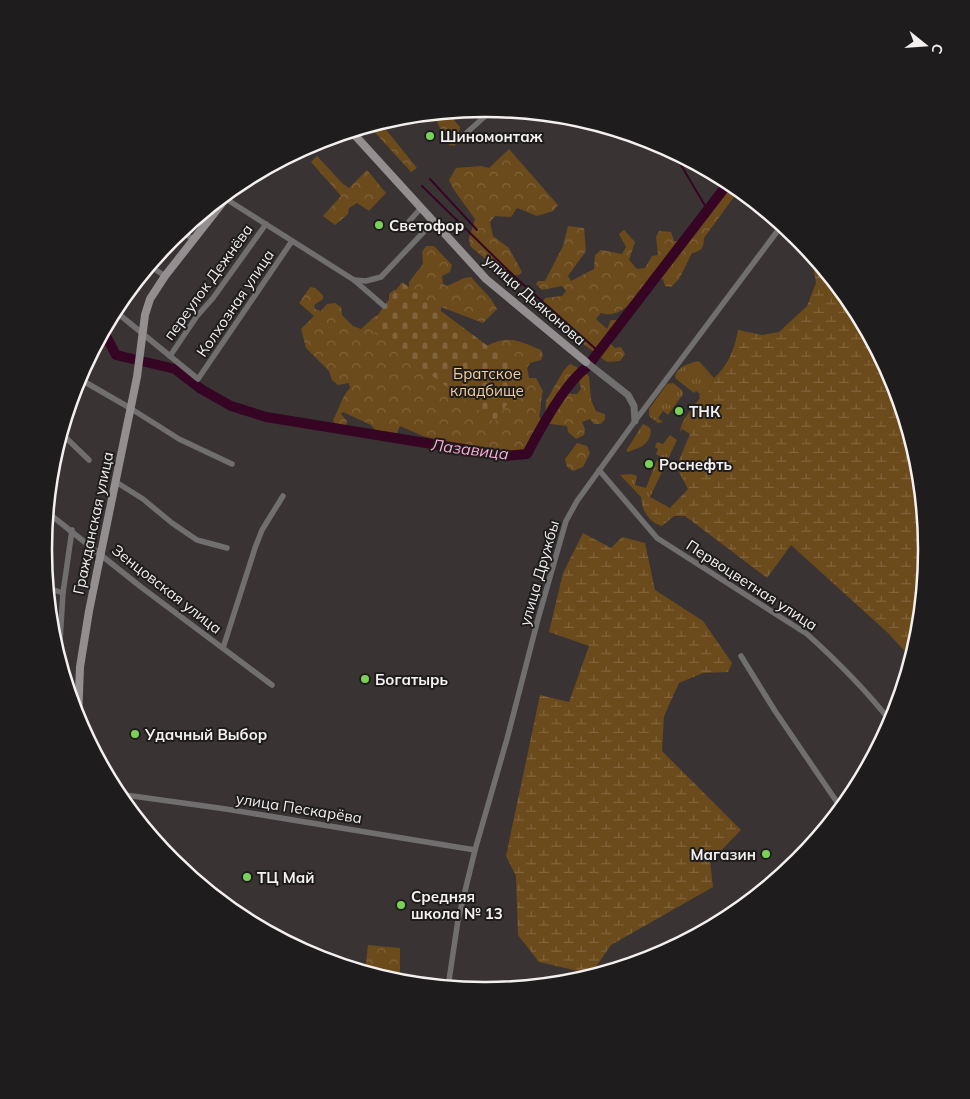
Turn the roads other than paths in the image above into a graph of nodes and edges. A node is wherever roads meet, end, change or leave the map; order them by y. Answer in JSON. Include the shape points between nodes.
{"nodes":[{"id":1,"x":484,"y":117,"type":"edge"},
{"id":2,"x":356,"y":137,"type":"edge"},
{"id":3,"x":462,"y":137,"type":"dead end"},
{"id":4,"x":229,"y":201,"type":"edge"},
{"id":5,"x":421,"y":208,"type":"junction"},
{"id":6,"x":211,"y":215,"type":"edge"},
{"id":7,"x":434,"y":221,"type":"junction"},
{"id":8,"x":266,"y":224,"type":"junction"},
{"id":9,"x":404,"y":227,"type":"dead end"},
{"id":10,"x":777,"y":231,"type":"edge"},
{"id":11,"x":188,"y":236,"type":"edge"},
{"id":12,"x":193,"y":239,"type":"junction"},
{"id":13,"x":292,"y":240,"type":"junction"},
{"id":14,"x":155,"y":270,"type":"edge"},
{"id":15,"x":165,"y":276,"type":"junction"},
{"id":16,"x":354,"y":280,"type":"junction"},
{"id":17,"x":384,"y":306,"type":"dead end"},
{"id":18,"x":121,"y":316,"type":"edge"},
{"id":19,"x":142,"y":333,"type":"junction"},
{"id":20,"x":170,"y":356,"type":"junction"},
{"id":21,"x":586,"y":362,"type":"joint"},
{"id":22,"x":86,"y":382,"type":"edge"},
{"id":23,"x":130,"y":408,"type":"junction"},
{"id":24,"x":635,"y":421,"type":"junction"},
{"id":25,"x":67,"y":438,"type":"edge"},
{"id":26,"x":89,"y":460,"type":"dead end"},
{"id":27,"x":232,"y":464,"type":"dead end"},
{"id":28,"x":599,"y":470,"type":"junction"},
{"id":29,"x":116,"y":482,"type":"junction"},
{"id":30,"x":283,"y":496,"type":"dead end"},
{"id":31,"x":53,"y":517,"type":"edge"},
{"id":32,"x":72,"y":530,"type":"junction"},
{"id":33,"x":228,"y":548,"type":"dead end"},
{"id":34,"x":100,"y":553,"type":"junction"},
{"id":35,"x":54,"y":590,"type":"edge"},
{"id":36,"x":63,"y":593,"type":"junction"},
{"id":37,"x":61,"y":632,"type":"edge"},
{"id":38,"x":223,"y":648,"type":"junction"},
{"id":39,"x":740,"y":656,"type":"dead end"},
{"id":40,"x":272,"y":686,"type":"dead end"},
{"id":41,"x":79,"y":699,"type":"edge"},
{"id":42,"x":885,"y":715,"type":"edge"},
{"id":43,"x":129,"y":796,"type":"edge"},
{"id":44,"x":837,"y":801,"type":"edge"},
{"id":45,"x":475,"y":850,"type":"junction"},
{"id":46,"x":449,"y":980,"type":"edge"}],
"edges":[{"from":1,"to":3,"type":"street"},
{"from":2,"to":5,"type":"main road","name":"улица Дьяконова"},
{"from":4,"to":8,"type":"street","name":"Колхозная улица"},
{"from":5,"to":7,"type":"main road","name":"улица Дьяконова"},
{"from":5,"to":9,"type":"street"},
{"from":6,"to":12,"type":"main road","name":"Гражданская улица"},
{"from":7,"to":16,"type":"street","via":[[381,278],[366,282]]},
{"from":7,"to":21,"type":"main road","name":"улица Дьяконова","via":[[486,278]]},
{"from":8,"to":13,"type":"street","name":"Колхозная улица"},
{"from":8,"to":20,"type":"street","name":"переулок Дежнёва"},
{"from":10,"to":24,"type":"street","name":"улица Дружбы"},
{"from":11,"to":12,"type":"street"},
{"from":12,"to":15,"type":"main road","name":"Гражданская улица"},
{"from":13,"to":16,"type":"street","name":"Колхозная улица"},
{"from":13,"to":20,"type":"street","name":"Колхозная улица","via":[[198,379]]},
{"from":14,"to":15,"type":"street"},
{"from":15,"to":19,"type":"main road","name":"Гражданская улица","via":[[150,299]]},
{"from":16,"to":17,"type":"street","name":"Колхозная улица"},
{"from":18,"to":19,"type":"street"},
{"from":19,"to":20,"type":"street"},
{"from":19,"to":23,"type":"main road","name":"Гражданская улица"},
{"from":21,"to":24,"type":"street","name":"улица Дьяконова","via":[[628,395],[634,406]]},
{"from":22,"to":23,"type":"street"},
{"from":23,"to":27,"type":"street","via":[[179,439]]},
{"from":23,"to":29,"type":"main road","name":"Гражданская улица"},
{"from":24,"to":28,"type":"street","name":"улица Дружбы"},
{"from":25,"to":26,"type":"street"},
{"from":28,"to":42,"type":"street","name":"Первоцветная улица","via":[[657,538],[807,634],[826,650]]},
{"from":28,"to":45,"type":"street","name":"улица Дружбы","via":[[566,521]]},
{"from":29,"to":33,"type":"street","via":[[197,540]]},
{"from":29,"to":34,"type":"main road","name":"Гражданская улица"},
{"from":30,"to":38,"type":"street","via":[[254,548]]},
{"from":31,"to":32,"type":"street","name":"Зенцовская улица"},
{"from":32,"to":34,"type":"street","name":"Зенцовская улица"},
{"from":32,"to":36,"type":"street"},
{"from":34,"to":38,"type":"street","name":"Зенцовская улица"},
{"from":34,"to":41,"type":"main road","name":"Гражданская улица","via":[[80,666]]},
{"from":35,"to":36,"type":"street"},
{"from":36,"to":37,"type":"street"},
{"from":38,"to":40,"type":"street","name":"Зенцовская улица"},
{"from":39,"to":44,"type":"street"},
{"from":43,"to":45,"type":"street","name":"улица Пескарёва"},
{"from":45,"to":46,"type":"street","name":"улица Дружбы","via":[[458,920]]}]}
